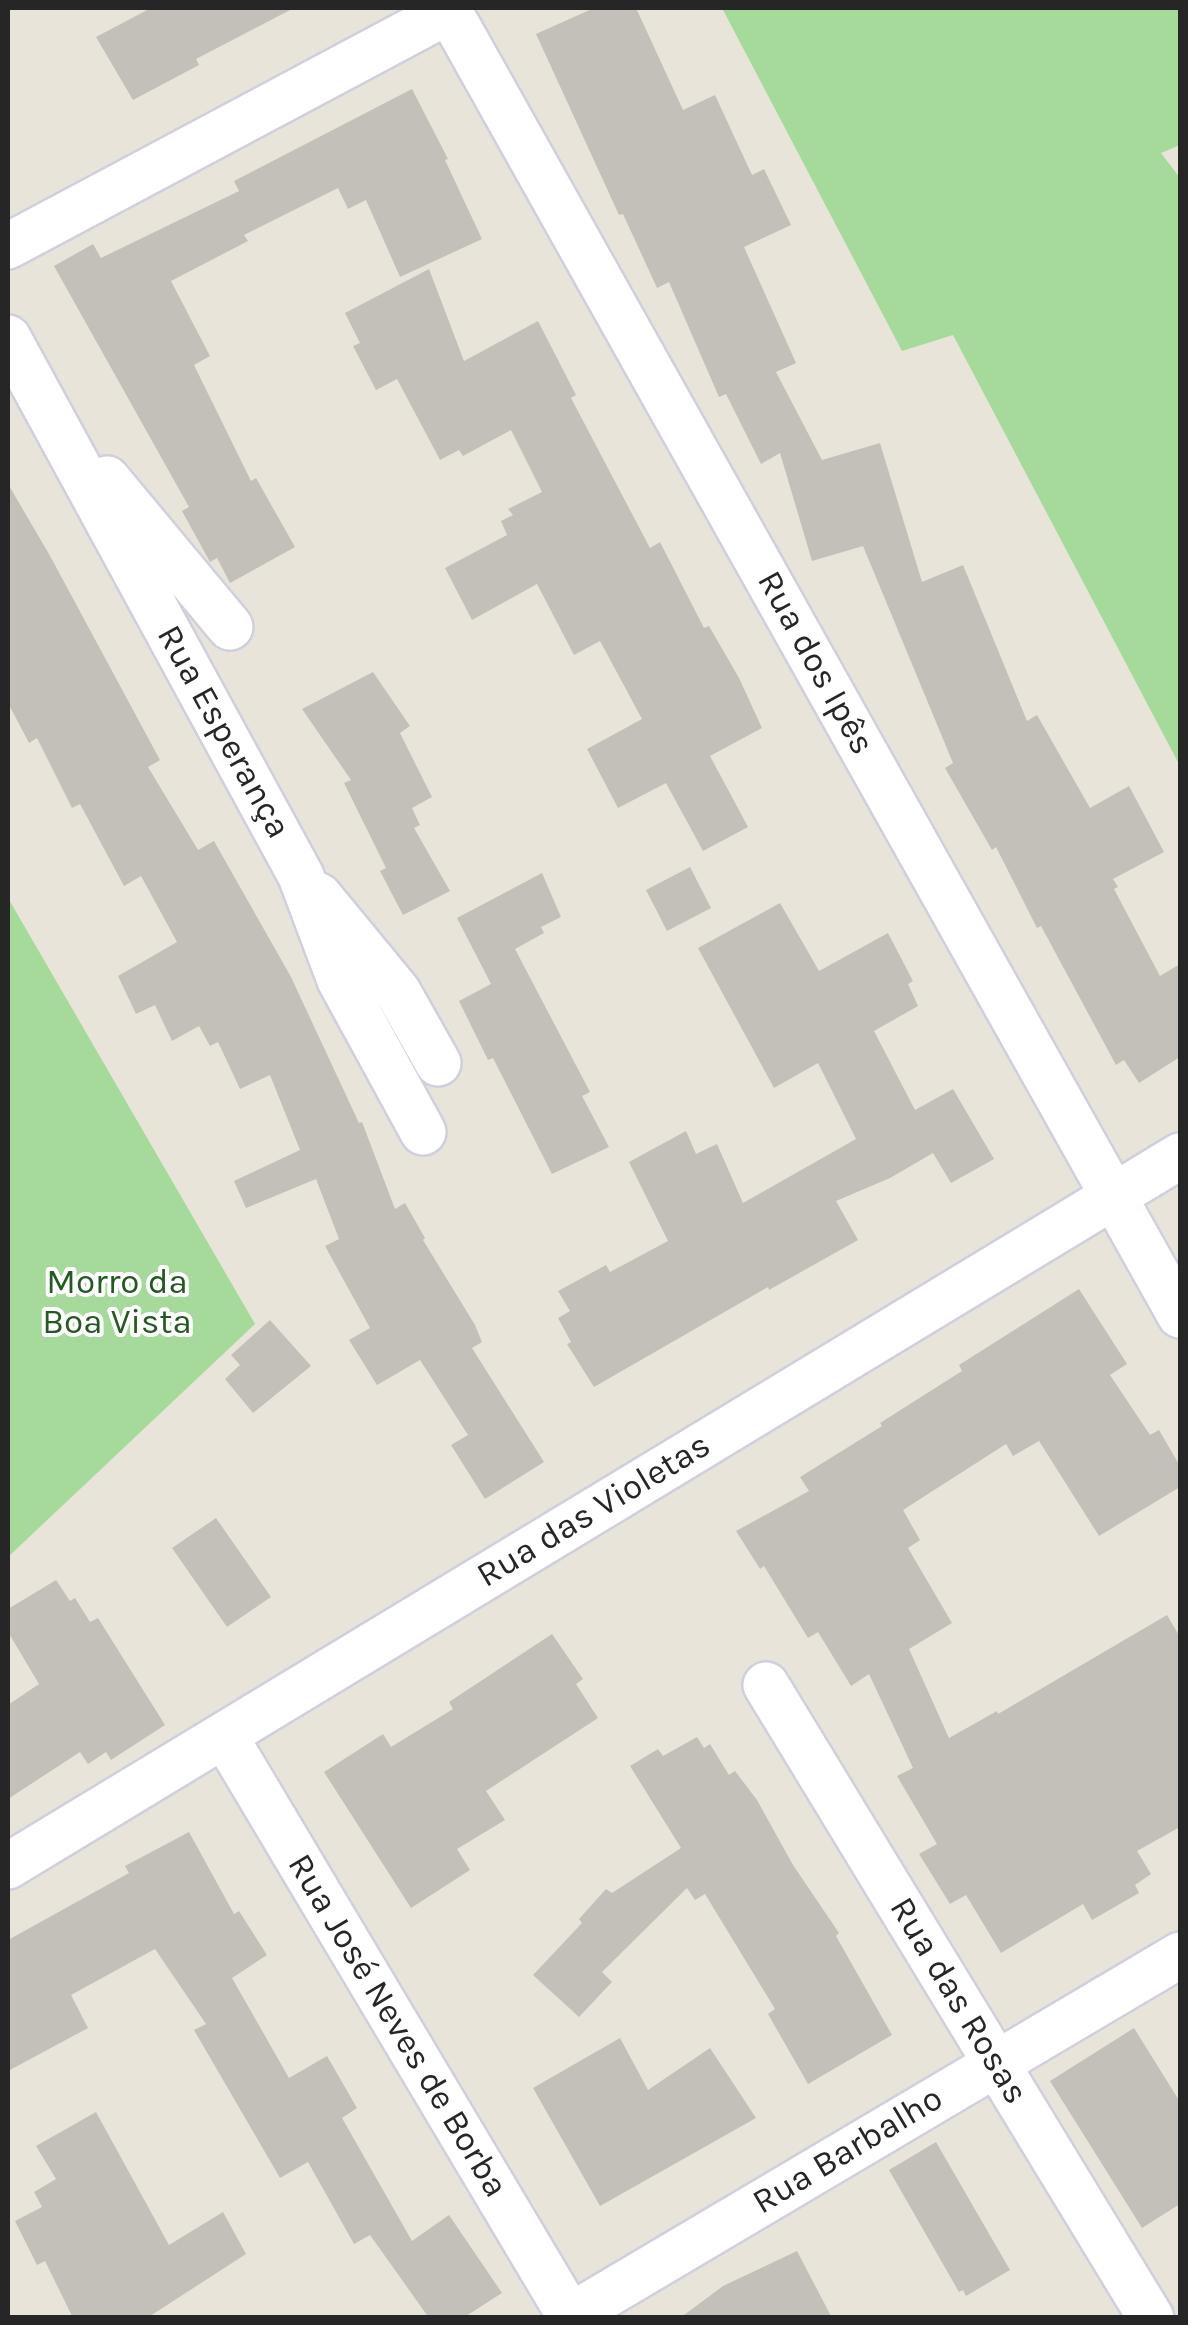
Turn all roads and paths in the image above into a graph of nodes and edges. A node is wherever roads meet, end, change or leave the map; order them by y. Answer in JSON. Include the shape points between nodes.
{"nodes":[{"id":1,"x":8,"y":246,"type":"edge"},
{"id":2,"x":8,"y":338,"type":"edge"},
{"id":3,"x":42,"y":401,"type":"junction"},
{"id":4,"x":230,"y":627,"type":"dead end"},
{"id":5,"x":301,"y":876,"type":"junction"},
{"id":6,"x":438,"y":1063,"type":"dead end"},
{"id":7,"x":423,"y":1132,"type":"dead end"},
{"id":8,"x":1180,"y":1156,"type":"edge"},
{"id":9,"x":1114,"y":1196,"type":"junction"},
{"id":10,"x":1180,"y":1314,"type":"edge"},
{"id":11,"x":766,"y":1684,"type":"dead end"},
{"id":12,"x":224,"y":1735,"type":"junction"},
{"id":13,"x":8,"y":1866,"type":"edge"},
{"id":14,"x":1180,"y":1955,"type":"edge"},
{"id":15,"x":996,"y":2064,"type":"junction"},
{"id":16,"x":569,"y":2317,"type":"edge"},
{"id":17,"x":1150,"y":2318,"type":"edge"}],
"edges":[{"from":1,"to":9,"type":"street","name":"Rua dos Ipês","via":[[449,11]]},
{"from":2,"to":3,"type":"street","name":"Rua Esperança"},
{"from":3,"to":4,"type":"street"},
{"from":3,"to":5,"type":"street","name":"Rua Esperança"},
{"from":5,"to":6,"type":"street","via":[[398,992]]},
{"from":5,"to":7,"type":"street","name":"Rua Esperança","via":[[340,980]]},
{"from":8,"to":9,"type":"street","name":"Rua das Violetas"},
{"from":9,"to":10,"type":"street","name":"Rua dos Ipês"},
{"from":9,"to":12,"type":"street","name":"Rua das Violetas"},
{"from":11,"to":15,"type":"street","name":"Rua das Rosas"},
{"from":12,"to":13,"type":"street","name":"Rua das Violetas"},
{"from":12,"to":16,"type":"street","name":"Rua José Neves de Borba"},
{"from":14,"to":15,"type":"street","name":"Rua Barbalho"},
{"from":15,"to":16,"type":"street","name":"Rua Barbalho"},
{"from":15,"to":17,"type":"street","name":"Rua das Rosas"}]}
